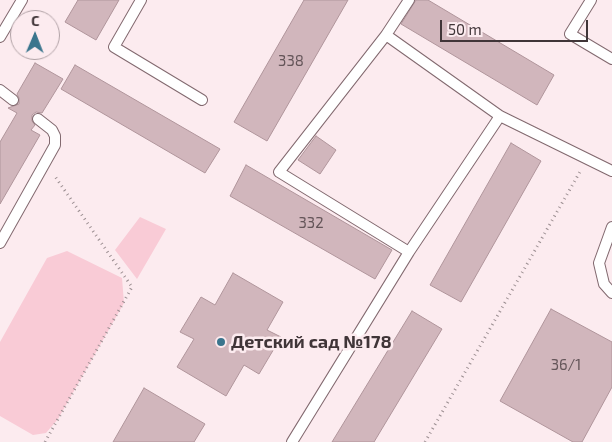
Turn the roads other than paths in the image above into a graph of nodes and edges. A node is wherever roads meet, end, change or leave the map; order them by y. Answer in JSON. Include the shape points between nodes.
{"nodes":[{"id":1,"x":22,"y":0,"type":"edge"},
{"id":2,"x":142,"y":0,"type":"edge"},
{"id":3,"x":408,"y":0,"type":"edge"},
{"id":4,"x":591,"y":0,"type":"edge"},
{"id":5,"x":386,"y":35,"type":"junction"},
{"id":6,"x":0,"y":37,"type":"edge"},
{"id":7,"x":612,"y":59,"type":"edge"},
{"id":8,"x":0,"y":90,"type":"edge"},
{"id":9,"x":13,"y":100,"type":"dead end"},
{"id":10,"x":202,"y":100,"type":"dead end"},
{"id":11,"x":500,"y":116,"type":"junction"},
{"id":12,"x":38,"y":119,"type":"dead end"},
{"id":13,"x":612,"y":171,"type":"edge"},
{"id":14,"x":612,"y":227,"type":"edge"},
{"id":15,"x":0,"y":243,"type":"edge"},
{"id":16,"x":409,"y":252,"type":"junction"},
{"id":17,"x":612,"y":293,"type":"edge"},
{"id":18,"x":292,"y":442,"type":"edge"}],
"edges":[{"from":1,"to":6,"type":"lane"},
{"from":2,"to":10,"type":"lane","via":[[114,47]]},
{"from":3,"to":5,"type":"lane"},
{"from":4,"to":7,"type":"lane","via":[[570,34]]},
{"from":5,"to":11,"type":"lane"},
{"from":5,"to":16,"type":"lane","via":[[279,172]]},
{"from":8,"to":9,"type":"lane"},
{"from":11,"to":13,"type":"lane"},
{"from":11,"to":16,"type":"lane"},
{"from":12,"to":15,"type":"lane","via":[[56,136],[55,145]]},
{"from":14,"to":17,"type":"lane","via":[[599,263],[604,284]]},
{"from":16,"to":18,"type":"lane"}]}
